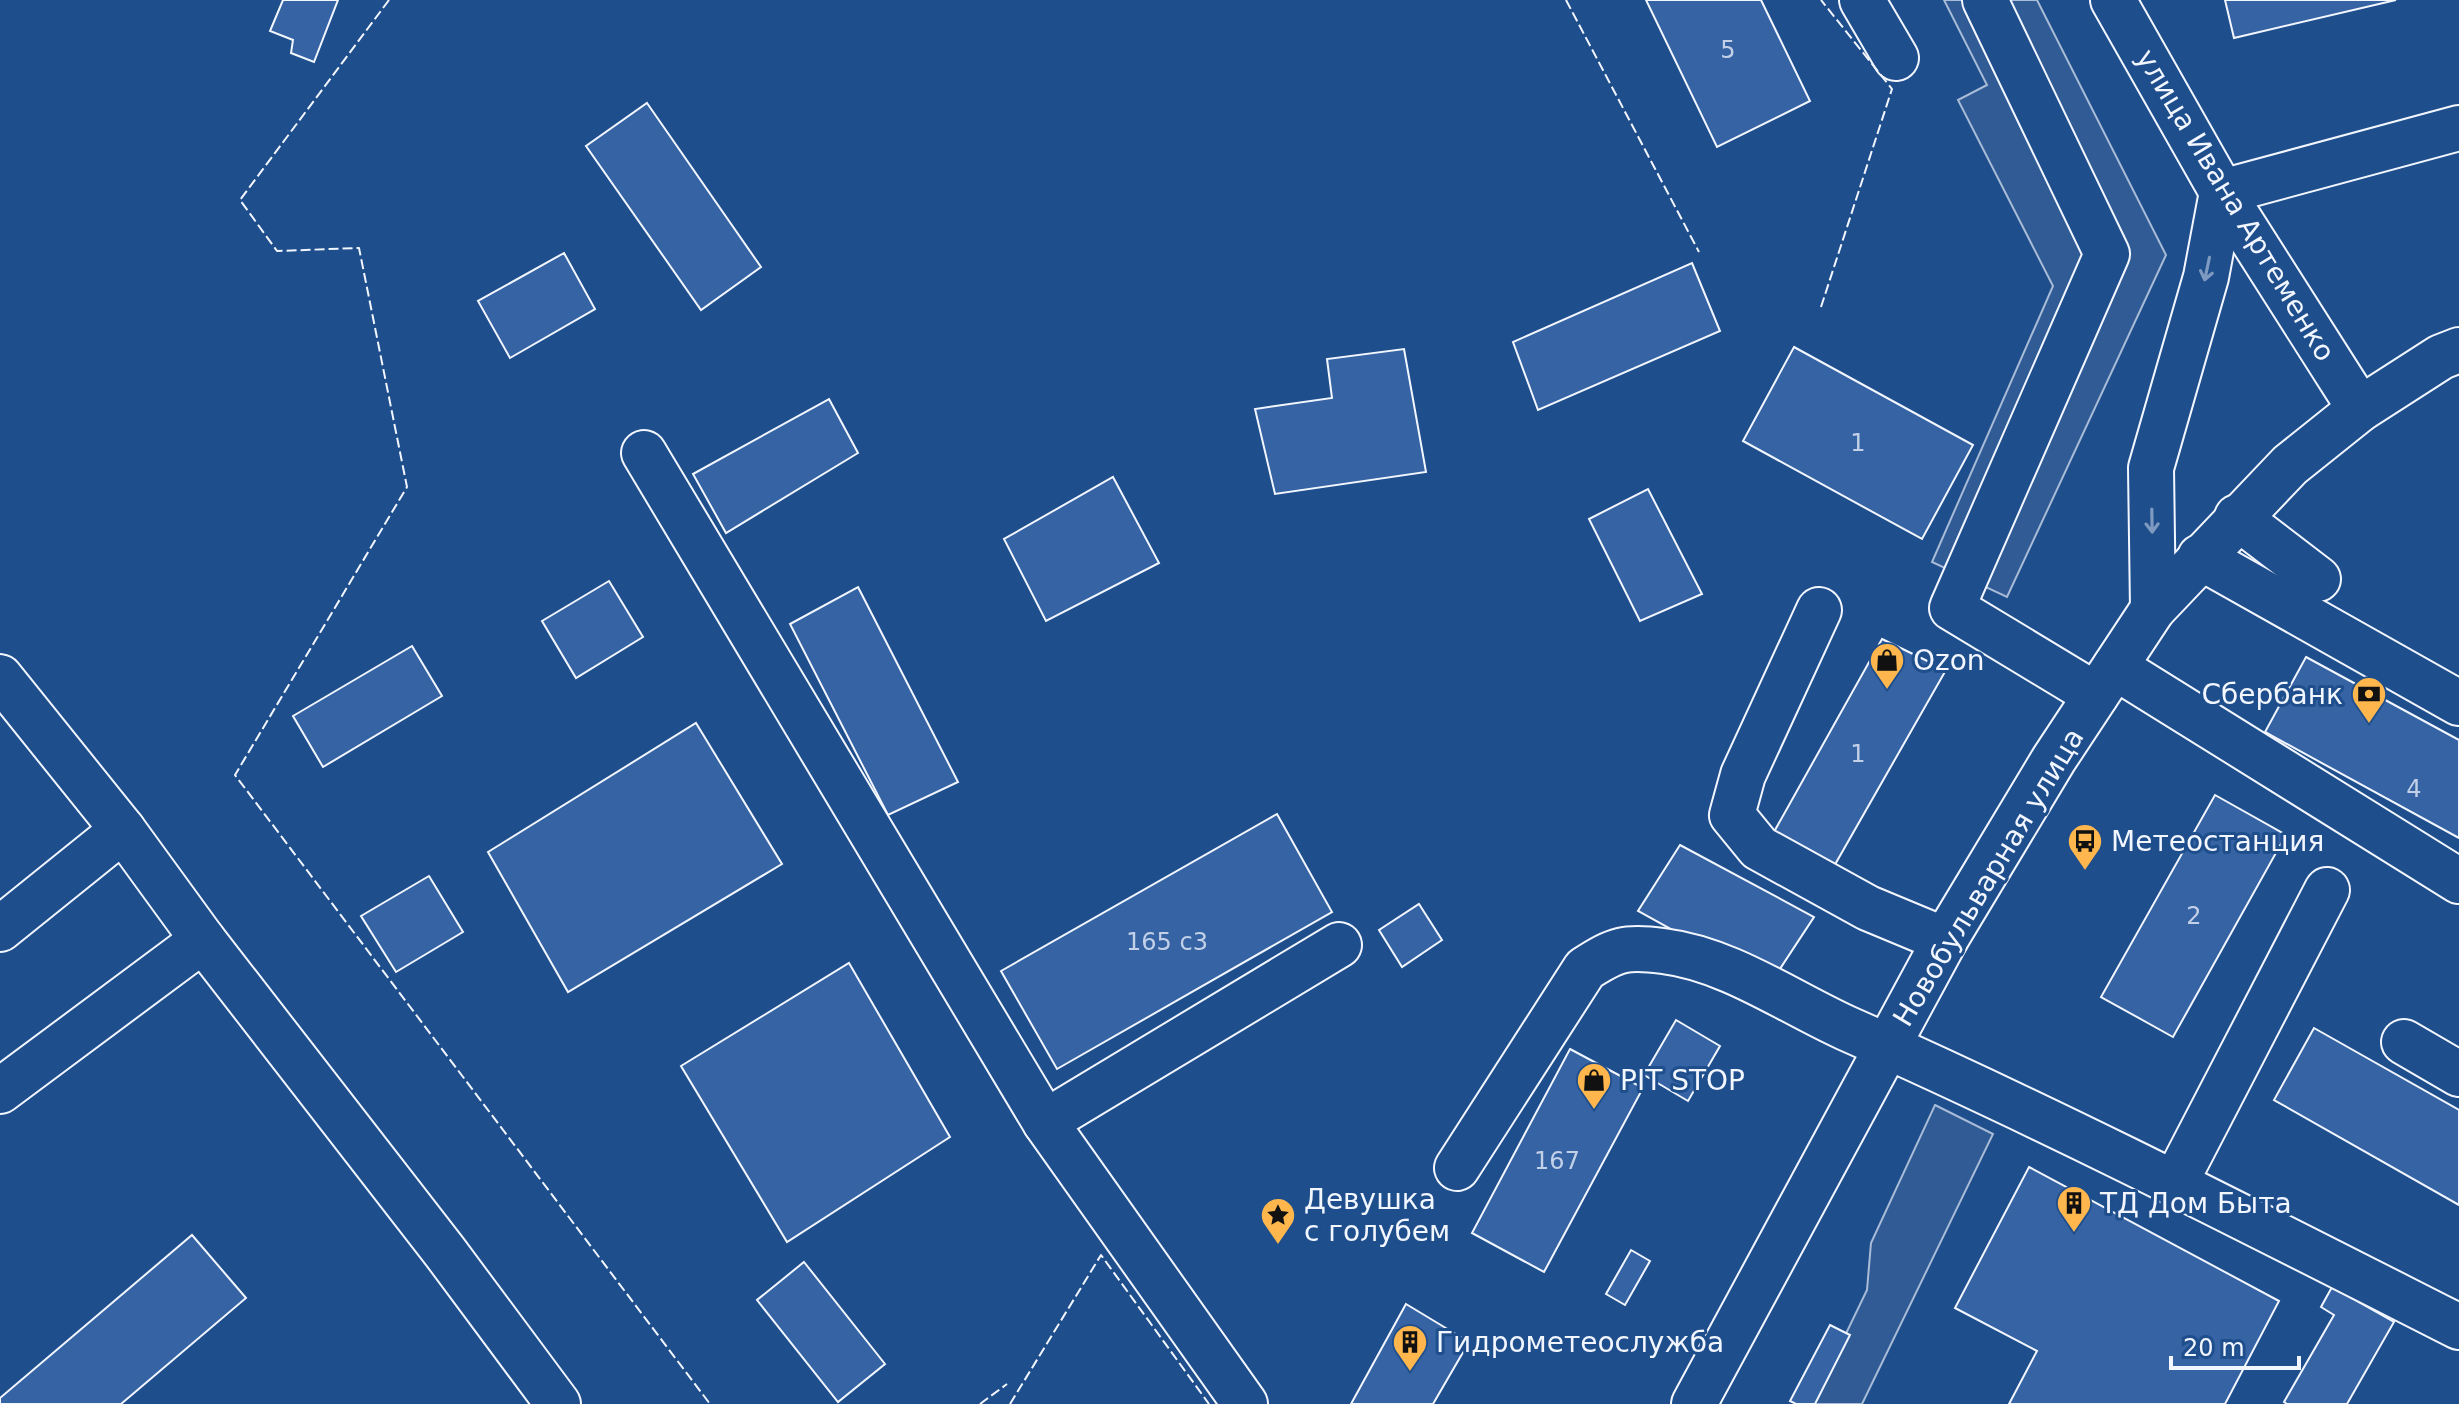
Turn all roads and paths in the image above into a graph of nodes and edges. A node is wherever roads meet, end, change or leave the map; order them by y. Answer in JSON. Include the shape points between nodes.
{"nodes":[{"id":1,"x":1862,"y":0,"type":"edge"},
{"id":2,"x":1985,"y":0,"type":"edge"},
{"id":3,"x":2113,"y":0,"type":"edge"},
{"id":4,"x":1896,"y":58,"type":"dead end"},
{"id":5,"x":2459,"y":128,"type":"edge"},
{"id":6,"x":2222,"y":192,"type":"junction"},
{"id":7,"x":2459,"y":350,"type":"edge"},
{"id":8,"x":2360,"y":409,"type":"junction"},
{"id":9,"x":644,"y":453,"type":"dead end"},
{"id":10,"x":2237,"y":517,"type":"junction"},
{"id":11,"x":2200,"y":557,"type":"junction"},
{"id":12,"x":2318,"y":579,"type":"dead end"},
{"id":13,"x":2153,"y":609,"type":"junction"},
{"id":14,"x":1819,"y":610,"type":"dead end"},
{"id":15,"x":0,"y":677,"type":"edge"},
{"id":16,"x":2106,"y":681,"type":"junction"},
{"id":17,"x":2459,"y":703,"type":"edge"},
{"id":18,"x":123,"y":830,"type":"junction"},
{"id":19,"x":2459,"y":881,"type":"edge"},
{"id":20,"x":2327,"y":890,"type":"dead end"},
{"id":21,"x":0,"y":929,"type":"edge"},
{"id":22,"x":203,"y":940,"type":"junction"},
{"id":23,"x":1945,"y":940,"type":"junction"},
{"id":24,"x":1339,"y":945,"type":"dead end"},
{"id":25,"x":2404,"y":1042,"type":"dead end"},
{"id":26,"x":1887,"y":1046,"type":"junction"},
{"id":27,"x":2459,"y":1074,"type":"edge"},
{"id":28,"x":0,"y":1091,"type":"edge"},
{"id":29,"x":1045,"y":1122,"type":"junction"},
{"id":30,"x":1457,"y":1168,"type":"dead end"},
{"id":31,"x":2175,"y":1183,"type":"junction"},
{"id":32,"x":2459,"y":1327,"type":"edge"},
{"id":33,"x":558,"y":1404,"type":"edge"},
{"id":34,"x":1245,"y":1404,"type":"edge"},
{"id":35,"x":1694,"y":1404,"type":"edge"}],
"edges":[{"from":1,"to":4,"type":"main road"},
{"from":2,"to":16,"type":"main road","via":[[2107,254],[1952,608]]},
{"from":3,"to":6,"type":"main road","name":"улица Ивана Артеменко"},
{"from":5,"to":6,"type":"main road"},
{"from":6,"to":8,"type":"main road","name":"улица Ивана Артеменко"},
{"from":6,"to":13,"type":"main road","one_way":true,"via":[[2206,277],[2151,468]]},
{"from":7,"to":8,"type":"main road","name":"Новобульварная улица"},
{"from":8,"to":10,"type":"main road","name":"Новобульварная улица","via":[[2290,465]]},
{"from":9,"to":29,"type":"main road"},
{"from":10,"to":11,"type":"main road","name":"Новобульварная улица"},
{"from":10,"to":12,"type":"main road"},
{"from":11,"to":13,"type":"main road","name":"Новобульварная улица"},
{"from":11,"to":17,"type":"main road"},
{"from":13,"to":16,"type":"main road","name":"Новобульварная улица"},
{"from":14,"to":23,"type":"main road","via":[[1743,775],[1732,815],[1759,848],[1868,908]]},
{"from":15,"to":18,"type":"main road"},
{"from":16,"to":19,"type":"main road"},
{"from":16,"to":23,"type":"main road","name":"Новобульварная улица"},
{"from":18,"to":21,"type":"main road"},
{"from":18,"to":22,"type":"main road"},
{"from":20,"to":31,"type":"main road"},
{"from":22,"to":28,"type":"main road"},
{"from":22,"to":33,"type":"main road"},
{"from":23,"to":26,"type":"main road","name":"Новобульварная улица"},
{"from":24,"to":29,"type":"main road"},
{"from":25,"to":27,"type":"main road"},
{"from":26,"to":30,"type":"main road","via":[[1718,964],[1664,951],[1616,949],[1585,969]]},
{"from":26,"to":31,"type":"main road"},
{"from":26,"to":35,"type":"main road","name":"Новобульварная улица"},
{"from":29,"to":34,"type":"main road"},
{"from":31,"to":32,"type":"main road"}]}
